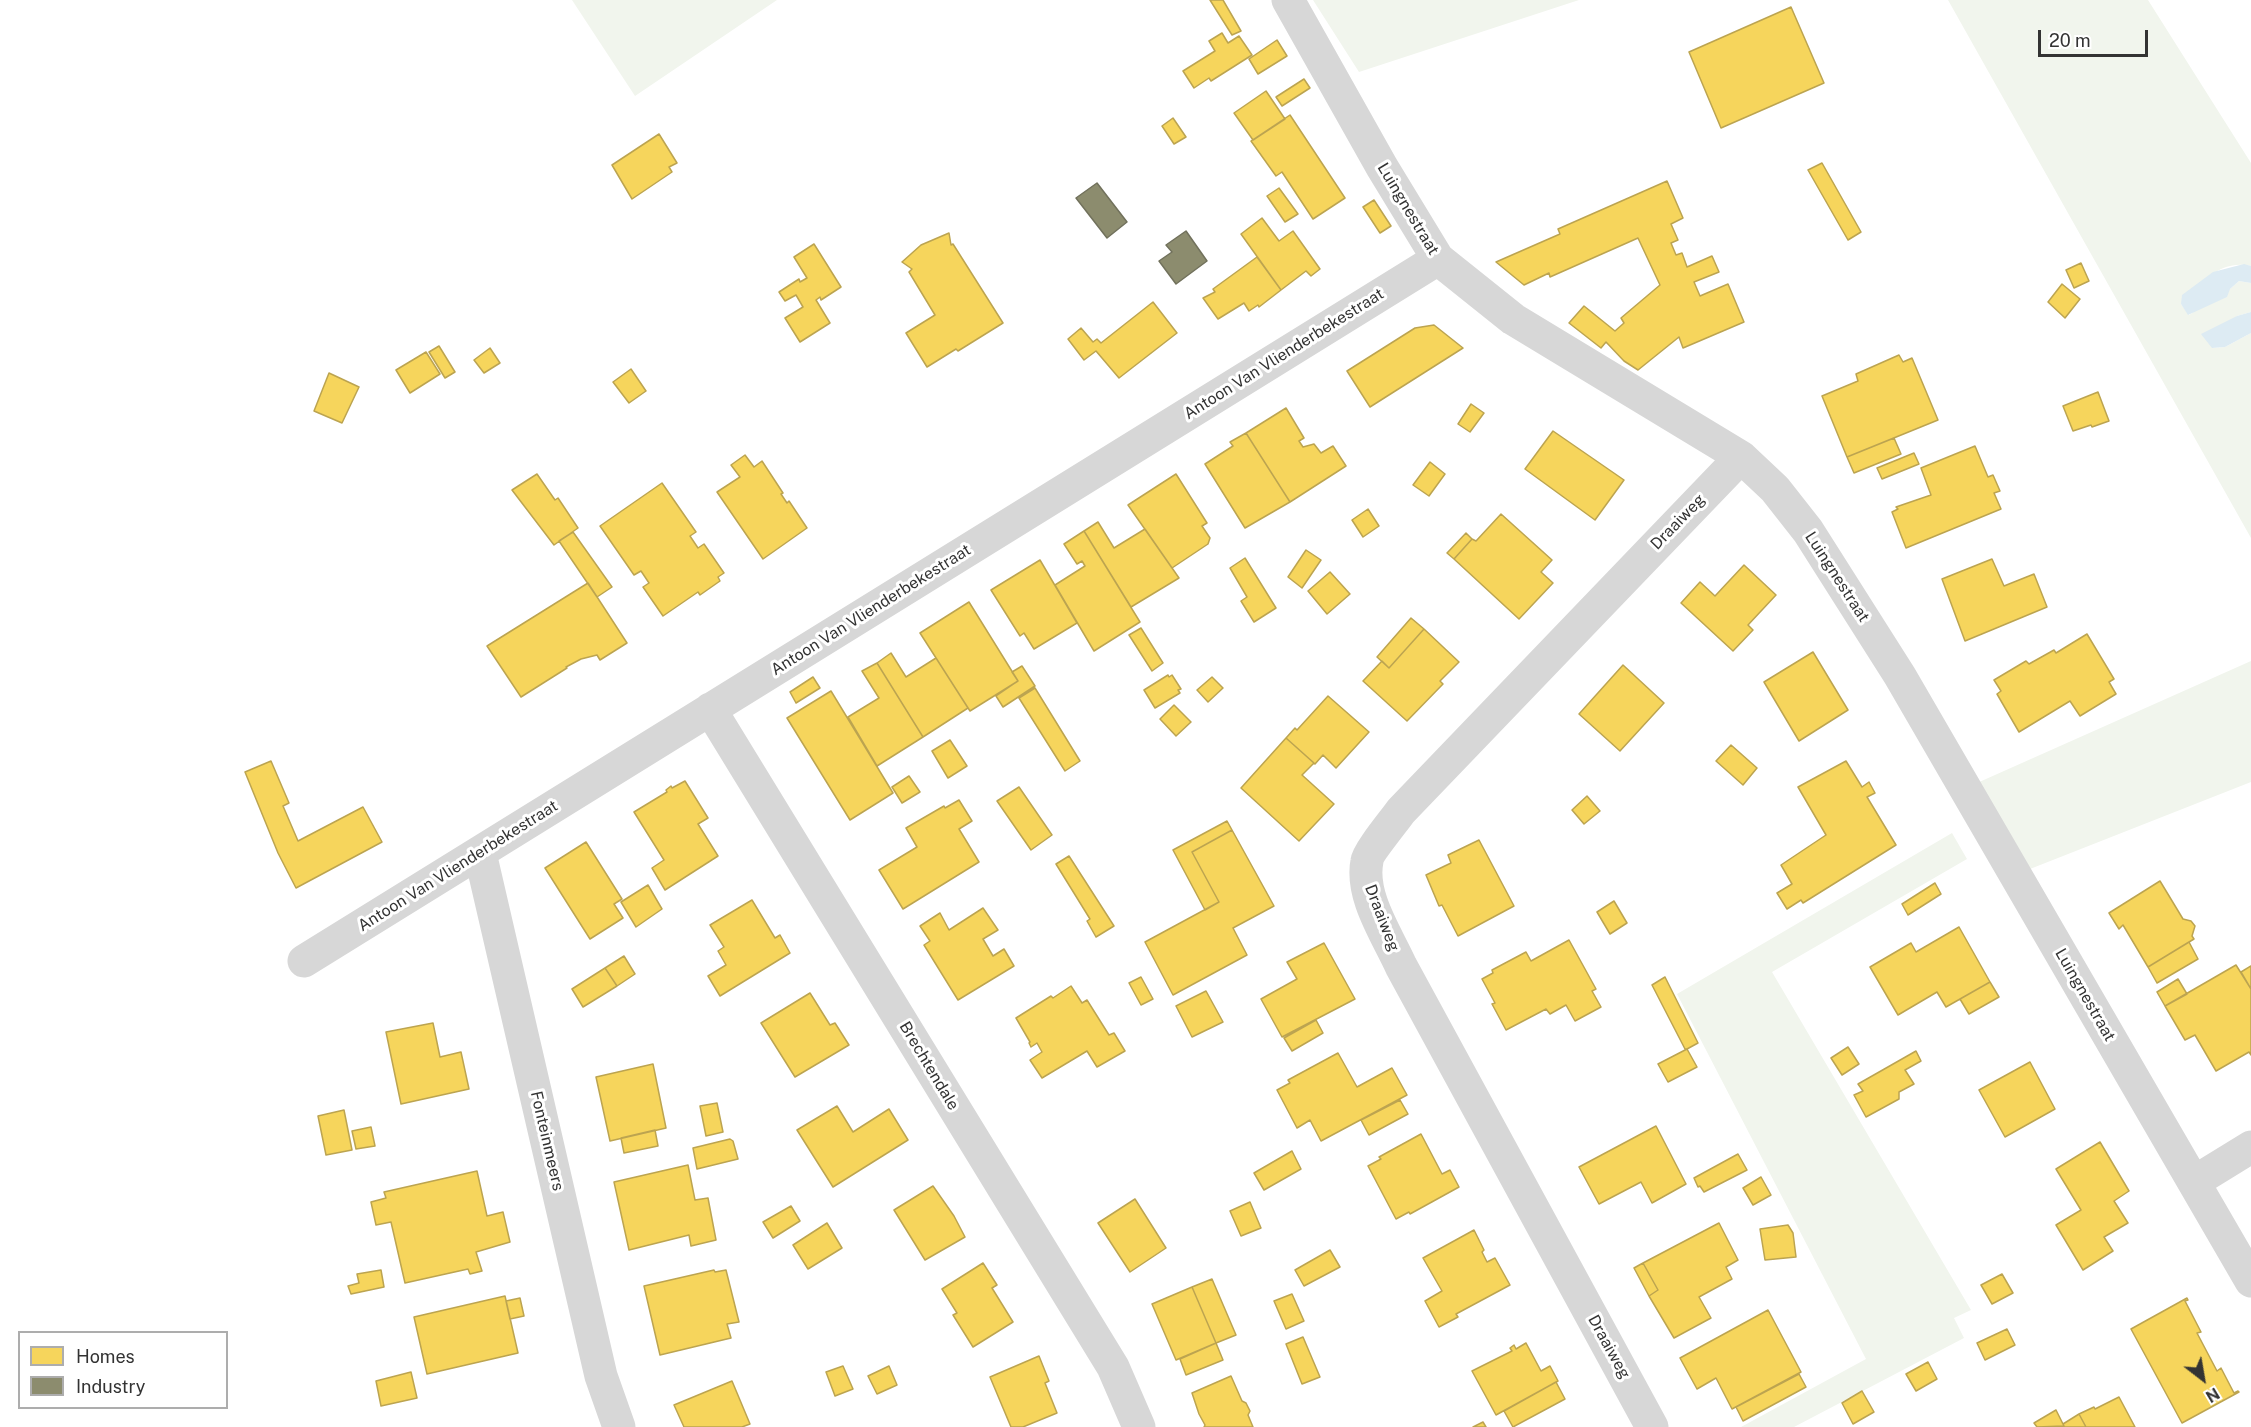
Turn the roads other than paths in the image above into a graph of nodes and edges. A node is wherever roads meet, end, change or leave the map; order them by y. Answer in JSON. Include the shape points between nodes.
{"nodes":[{"id":1,"x":1288,"y":0,"type":"edge"},
{"id":2,"x":1438,"y":259,"type":"junction"},
{"id":3,"x":1741,"y":457,"type":"junction"},
{"id":4,"x":710,"y":709,"type":"junction"},
{"id":5,"x":480,"y":853,"type":"junction"},
{"id":6,"x":304,"y":961,"type":"dead end"},
{"id":7,"x":2251,"y":1147,"type":"edge"},
{"id":8,"x":2194,"y":1182,"type":"junction"},
{"id":9,"x":2251,"y":1281,"type":"edge"},
{"id":10,"x":619,"y":1427,"type":"edge"},
{"id":11,"x":1139,"y":1427,"type":"edge"},
{"id":12,"x":1652,"y":1427,"type":"edge"}],
"edges":[{"from":1,"to":2,"type":"street","name":"Luingnestraat"},
{"from":2,"to":3,"type":"street","name":"Luingnestraat","via":[[1513,319]]},
{"from":2,"to":4,"type":"street","name":"Antoon Van Vlienderbekestraat"},
{"from":3,"to":8,"type":"street","name":"Luingnestraat","via":[[1775,489],[1808,531],[1900,676]]},
{"from":3,"to":12,"type":"street","name":"Draaiweg","via":[[1401,811],[1366,859],[1367,887],[1401,966]]},
{"from":4,"to":5,"type":"street","name":"Antoon Van Vlienderbekestraat"},
{"from":4,"to":11,"type":"street","name":"Brechtendale","via":[[1113,1367]]},
{"from":5,"to":6,"type":"street","name":"Antoon Van Vlienderbekestraat"},
{"from":5,"to":10,"type":"street","name":"Fonteinmeers","via":[[601,1376]]},
{"from":7,"to":8,"type":"street"},
{"from":8,"to":9,"type":"street","name":"Luingnestraat"}]}
